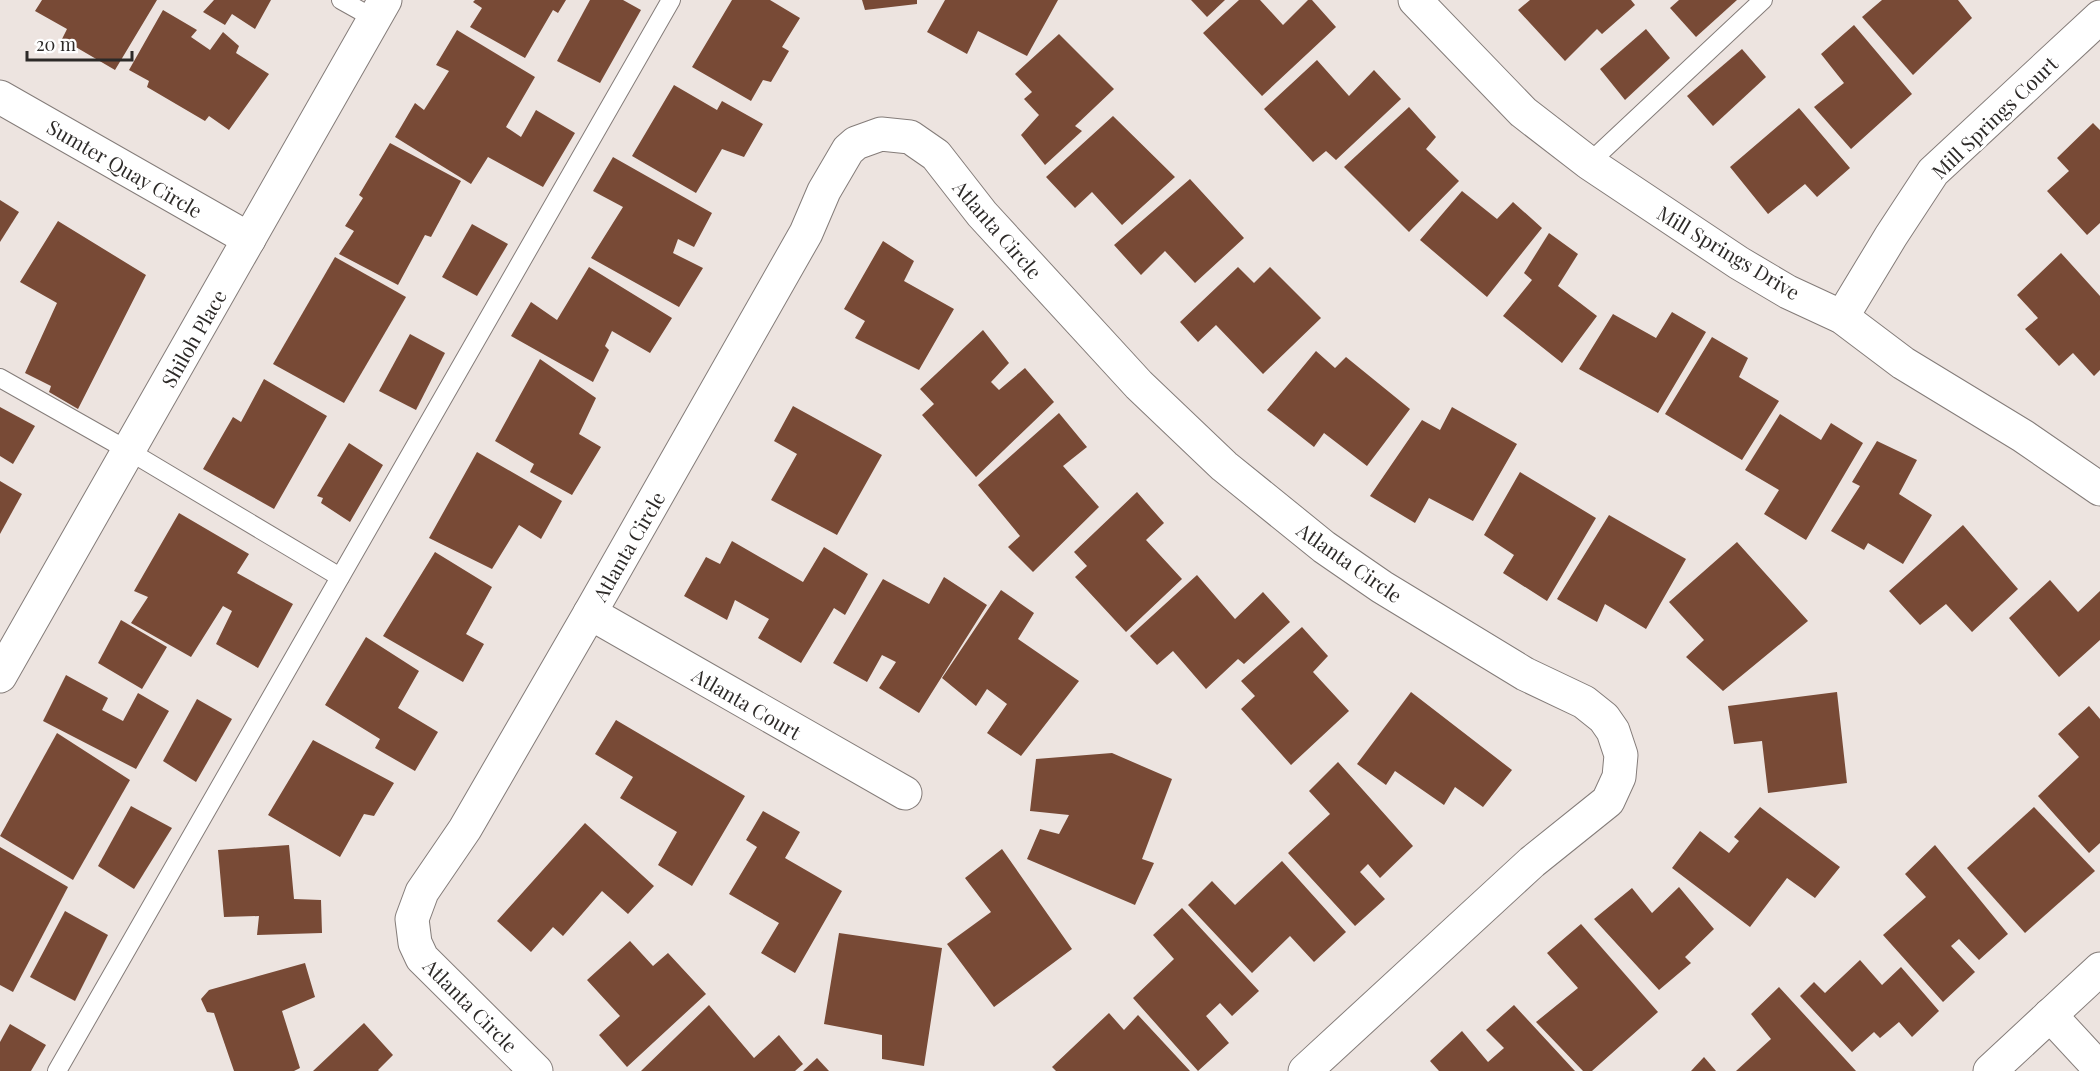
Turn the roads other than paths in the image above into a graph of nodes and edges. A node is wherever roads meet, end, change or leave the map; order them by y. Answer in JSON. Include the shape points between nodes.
{"nodes":[{"id":1,"x":341,"y":0,"type":"edge"},
{"id":2,"x":671,"y":0,"type":"edge"},
{"id":3,"x":1415,"y":0,"type":"edge"},
{"id":4,"x":1763,"y":0,"type":"edge"},
{"id":5,"x":380,"y":10,"type":"edge"},
{"id":6,"x":2100,"y":17,"type":"edge"},
{"id":7,"x":0,"y":98,"type":"edge"},
{"id":8,"x":1589,"y":164,"type":"junction"},
{"id":9,"x":249,"y":239,"type":"junction"},
{"id":10,"x":1842,"y":318,"type":"junction"},
{"id":11,"x":0,"y":378,"type":"edge"},
{"id":12,"x":129,"y":451,"type":"junction"},
{"id":13,"x":2100,"y":489,"type":"edge"},
{"id":14,"x":340,"y":577,"type":"junction"},
{"id":15,"x":590,"y":613,"type":"junction"},
{"id":16,"x":1,"y":671,"type":"edge"},
{"id":17,"x":905,"y":792,"type":"dead end"},
{"id":18,"x":2100,"y":969,"type":"edge"},
{"id":19,"x":2050,"y":1015,"type":"junction"},
{"id":20,"x":2100,"y":1069,"type":"edge"},
{"id":21,"x":57,"y":1071,"type":"edge"},
{"id":22,"x":536,"y":1071,"type":"edge"},
{"id":23,"x":1305,"y":1071,"type":"edge"},
{"id":24,"x":1990,"y":1071,"type":"edge"}],
"edges":[{"from":1,"to":5,"type":"lane"},
{"from":2,"to":14,"type":"lane"},
{"from":3,"to":8,"type":"street","name":"Mill Springs Drive","via":[[1523,112]]},
{"from":4,"to":8,"type":"lane"},
{"from":5,"to":9,"type":"street","name":"Shiloh Place"},
{"from":6,"to":10,"type":"street","name":"Mill Springs Court","via":[[1933,172]]},
{"from":7,"to":9,"type":"street","name":"Sumter Quay Circle"},
{"from":8,"to":10,"type":"street","name":"Mill Springs Drive","via":[[1739,263]]},
{"from":9,"to":12,"type":"street","name":"Shiloh Place"},
{"from":10,"to":13,"type":"street","name":"Mill Springs Drive","via":[[1903,363],[2023,436]]},
{"from":11,"to":12,"type":"lane"},
{"from":12,"to":14,"type":"lane"},
{"from":12,"to":16,"type":"street","name":"Shiloh Place"},
{"from":14,"to":21,"type":"lane"},
{"from":15,"to":17,"type":"street","name":"Atlanta Court"},
{"from":15,"to":22,"type":"street","name":"Atlanta Circle","via":[[465,829],[422,892],[412,919],[415,943],[422,958]]},
{"from":15,"to":23,"type":"street","name":"Atlanta Circle","via":[[806,233],[824,190],[848,150],[881,134],[910,137],[936,155],[982,214],[1139,385],[1224,466],[1324,547],[1382,587],[1525,674],[1584,702],[1613,731],[1621,755],[1619,777],[1608,801],[1532,862]]},
{"from":18,"to":19,"type":"street"},
{"from":19,"to":20,"type":"street"},
{"from":19,"to":24,"type":"street"}]}
